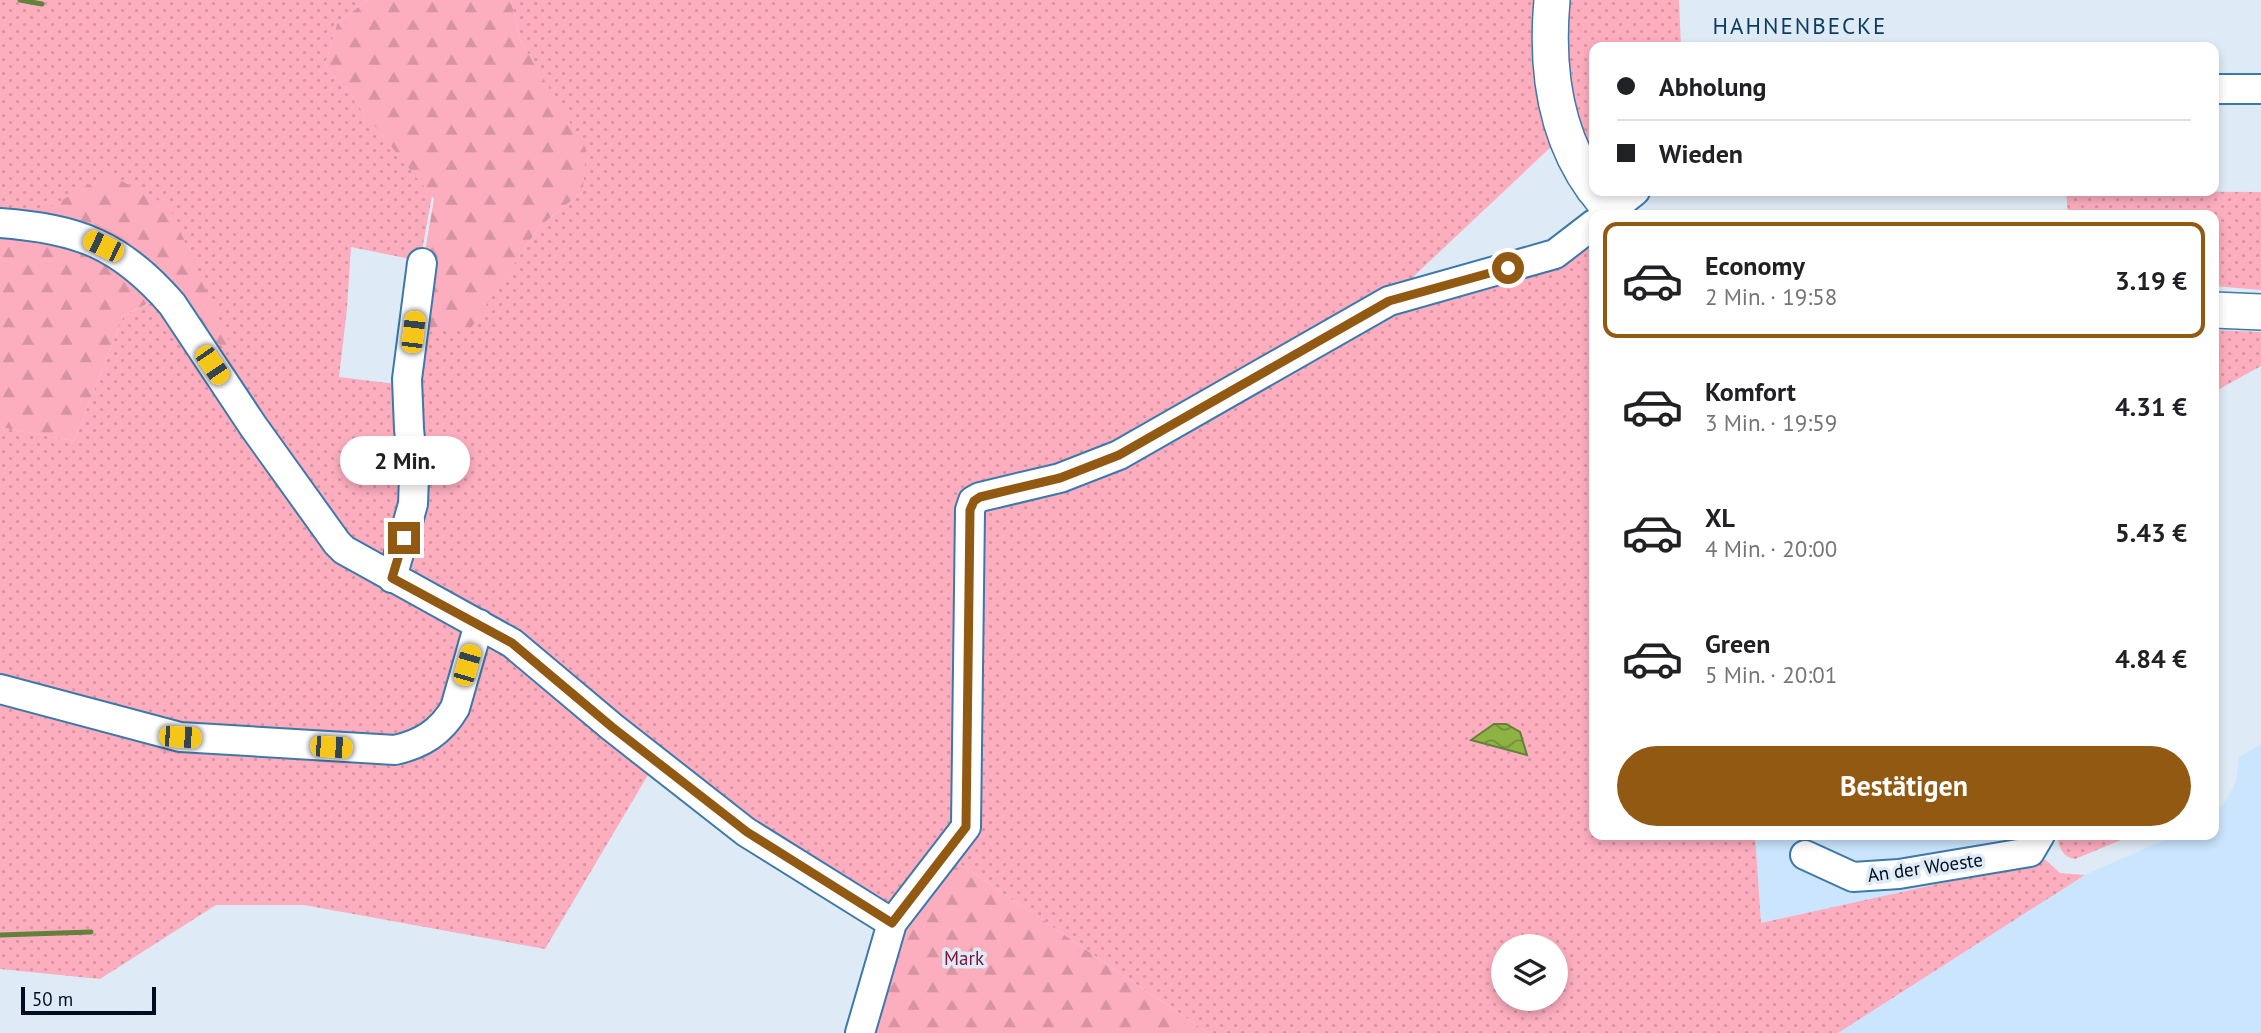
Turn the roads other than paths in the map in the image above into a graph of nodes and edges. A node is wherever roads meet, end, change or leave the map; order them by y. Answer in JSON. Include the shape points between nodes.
{"nodes":[{"id":1,"x":1552,"y":0,"type":"edge"},
{"id":2,"x":2219,"y":89,"type":"edge"},
{"id":3,"x":2261,"y":89,"type":"edge"},
{"id":4,"x":1589,"y":182,"type":"edge"},
{"id":5,"x":1589,"y":222,"type":"edge"},
{"id":6,"x":0,"y":223,"type":"edge"},
{"id":7,"x":422,"y":263,"type":"dead end"},
{"id":8,"x":2219,"y":310,"type":"edge"},
{"id":9,"x":2261,"y":312,"type":"edge"},
{"id":10,"x":392,"y":578,"type":"junction"},
{"id":11,"x":479,"y":624,"type":"junction"},
{"id":12,"x":0,"y":689,"type":"edge"},
{"id":13,"x":2037,"y":840,"type":"edge"},
{"id":14,"x":1805,"y":855,"type":"dead end"},
{"id":15,"x":892,"y":923,"type":"junction"},
{"id":16,"x":860,"y":1033,"type":"edge"}],
"edges":[{"from":1,"to":4,"type":"main road","via":[[1553,89],[1561,122]]},
{"from":2,"to":3,"type":"street"},
{"from":5,"to":15,"type":"street","via":[[1555,254],[1389,301],[1119,455],[1060,478],[974,501],[967,600],[966,827]]},
{"from":6,"to":10,"type":"street","via":[[37,226],[88,239],[117,253],[156,286],[337,543]]},
{"from":7,"to":10,"type":"street","via":[[407,379],[413,503]]},
{"from":8,"to":9,"type":"main road"},
{"from":10,"to":11,"type":"street"},
{"from":11,"to":12,"type":"street","via":[[448,721],[424,740],[395,750],[180,737]]},
{"from":11,"to":15,"type":"street","via":[[512,643],[747,832]]},
{"from":13,"to":14,"type":"street","name":"An der Woeste","via":[[2030,852],[1853,877]]},
{"from":15,"to":16,"type":"street"}]}
